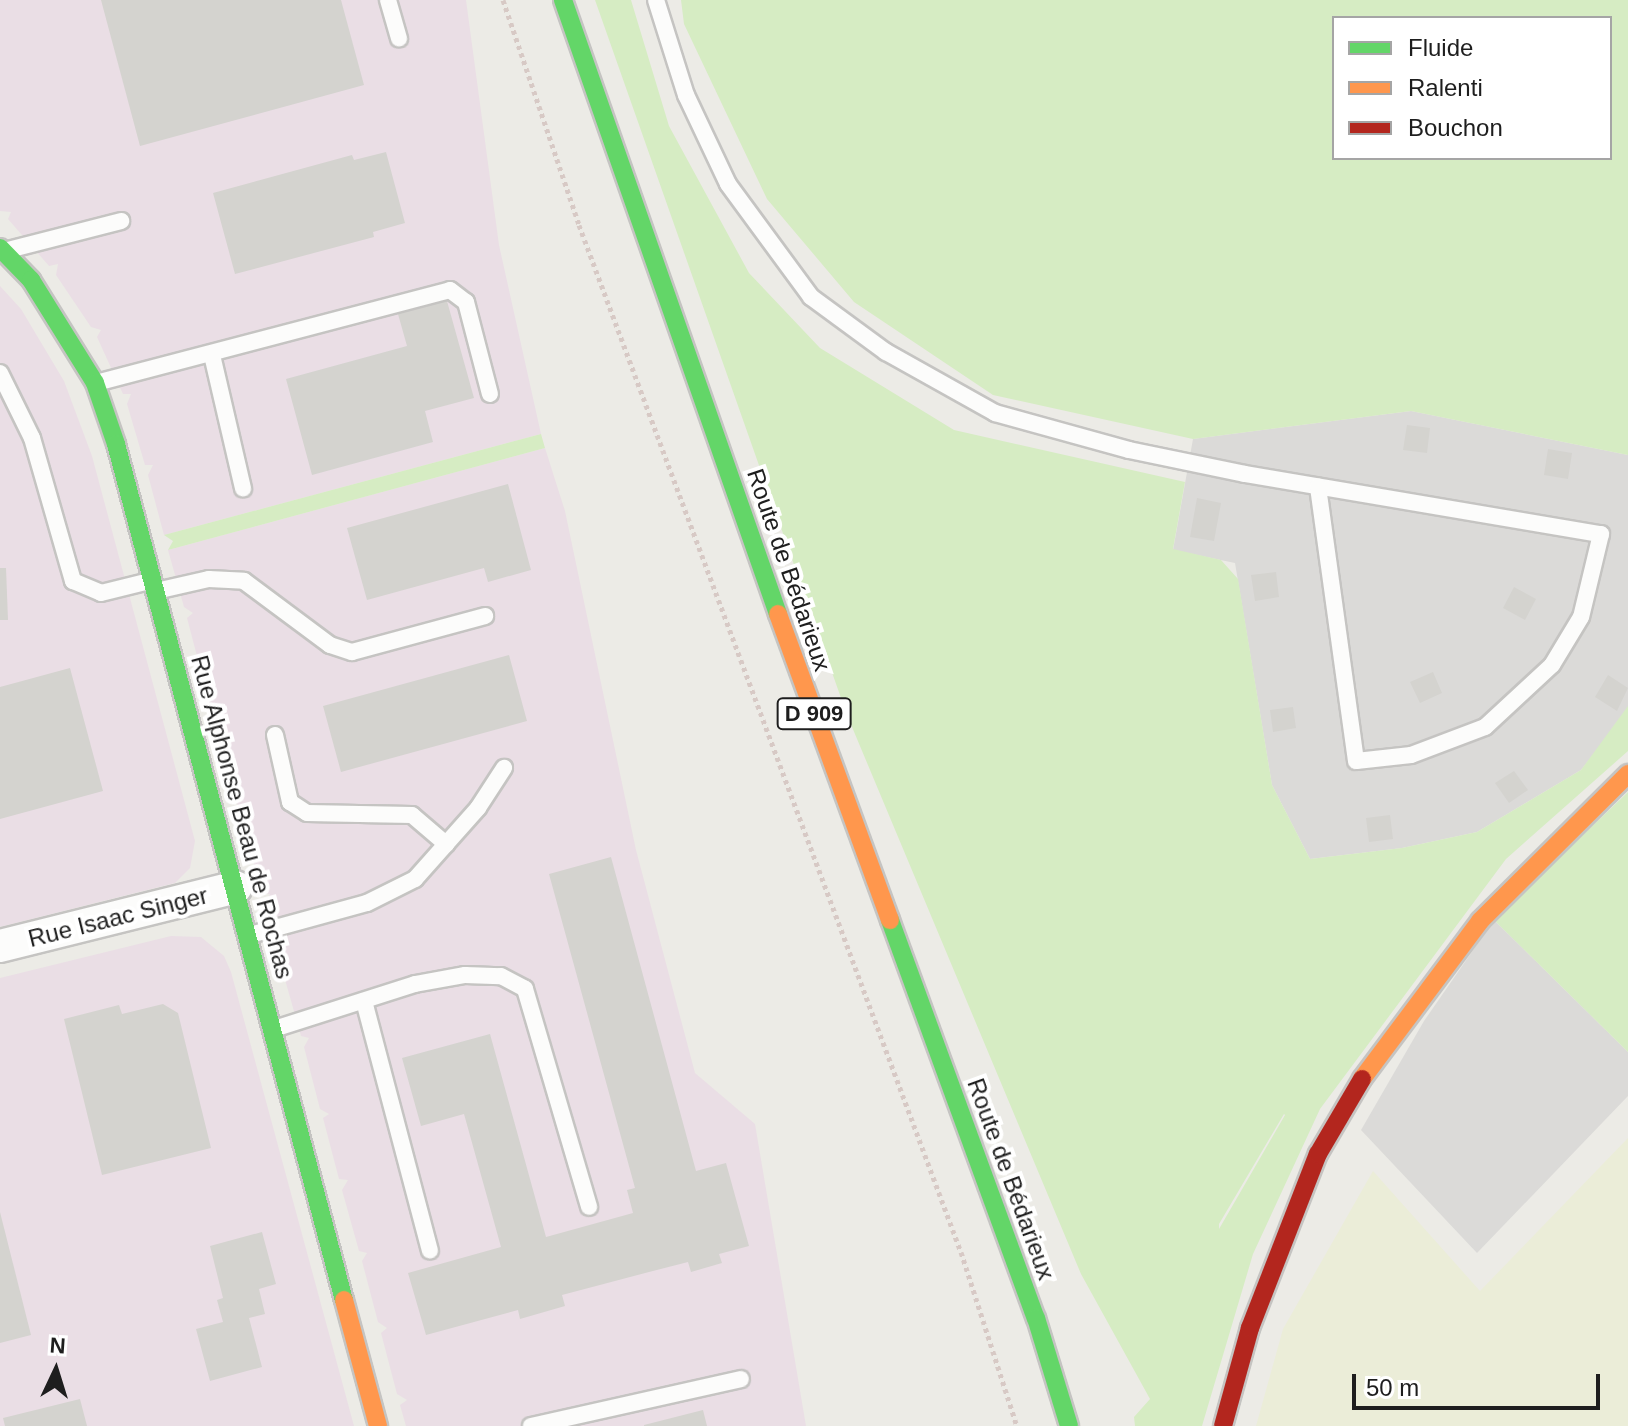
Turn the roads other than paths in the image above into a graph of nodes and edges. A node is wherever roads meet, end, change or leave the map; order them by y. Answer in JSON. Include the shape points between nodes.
{"nodes":[{"id":1,"x":388,"y":0,"type":"edge"},
{"id":2,"x":563,"y":0,"type":"edge"},
{"id":3,"x":656,"y":0,"type":"edge"},
{"id":4,"x":399,"y":38,"type":"dead end"},
{"id":5,"x":121,"y":221,"type":"dead end"},
{"id":6,"x":1,"y":250,"type":"edge"},
{"id":7,"x":212,"y":355,"type":"junction"},
{"id":8,"x":0,"y":373,"type":"edge"},
{"id":9,"x":95,"y":383,"type":"junction"},
{"id":10,"x":490,"y":394,"type":"dead end"},
{"id":11,"x":1318,"y":487,"type":"junction"},
{"id":12,"x":243,"y":488,"type":"dead end"},
{"id":13,"x":155,"y":586,"type":"junction"},
{"id":14,"x":485,"y":616,"type":"dead end"},
{"id":15,"x":275,"y":735,"type":"dead end"},
{"id":16,"x":504,"y":768,"type":"dead end"},
{"id":17,"x":1628,"y":774,"type":"edge"},
{"id":18,"x":446,"y":844,"type":"junction"},
{"id":19,"x":236,"y":887,"type":"junction"},
{"id":20,"x":249,"y":936,"type":"junction"},
{"id":21,"x":0,"y":946,"type":"edge"},
{"id":22,"x":364,"y":1001,"type":"junction"},
{"id":23,"x":274,"y":1030,"type":"junction"},
{"id":24,"x":589,"y":1207,"type":"dead end"},
{"id":25,"x":430,"y":1250,"type":"dead end"},
{"id":26,"x":741,"y":1379,"type":"dead end"},
{"id":27,"x":378,"y":1426,"type":"edge"},
{"id":28,"x":531,"y":1426,"type":"edge"},
{"id":29,"x":1069,"y":1426,"type":"edge"},
{"id":30,"x":1223,"y":1426,"type":"edge"}],
"edges":[{"from":1,"to":4,"type":"lane"},
{"from":2,"to":29,"type":"street","name":"Route de Bédarieux","number":"D 909","via":[[788,643],[1036,1318]]},
{"from":3,"to":11,"type":"lane","via":[[686,95],[728,184],[811,297],[861,334],[995,413],[1129,450]]},
{"from":5,"to":6,"type":"lane"},
{"from":6,"to":9,"type":"street","name":"Rue Alphonse Beau de Rochas","via":[[31,280]]},
{"from":7,"to":9,"type":"lane"},
{"from":7,"to":10,"type":"lane","via":[[450,290],[466,302]]},
{"from":7,"to":12,"type":"lane"},
{"from":8,"to":13,"type":"lane","via":[[32,438],[73,581],[101,593]]},
{"from":9,"to":13,"type":"street","name":"Rue Alphonse Beau de Rochas"},
{"from":11,"to":11,"type":"lane","via":[[1356,761],[1411,755],[1485,727],[1552,665],[1581,617],[1601,534]]},
{"from":13,"to":14,"type":"lane","via":[[244,581],[330,645],[352,652]]},
{"from":13,"to":19,"type":"street","name":"Rue Alphonse Beau de Rochas"},
{"from":15,"to":18,"type":"lane","via":[[290,802],[307,813],[412,815]]},
{"from":16,"to":18,"type":"lane"},
{"from":17,"to":30,"type":"street","via":[[1480,921],[1378,1052],[1318,1154],[1250,1328]]},
{"from":18,"to":20,"type":"lane","via":[[415,879],[367,903]]},
{"from":19,"to":20,"type":"street","name":"Rue Alphonse Beau de Rochas"},
{"from":19,"to":21,"type":"street","name":"Rue Isaac Singer"},
{"from":20,"to":23,"type":"street","name":"Rue Alphonse Beau de Rochas"},
{"from":22,"to":23,"type":"lane"},
{"from":22,"to":24,"type":"lane","via":[[465,975],[501,976],[525,989]]},
{"from":22,"to":25,"type":"lane"},
{"from":23,"to":27,"type":"street","name":"Rue Alphonse Beau de Rochas"},
{"from":26,"to":28,"type":"lane"}]}
